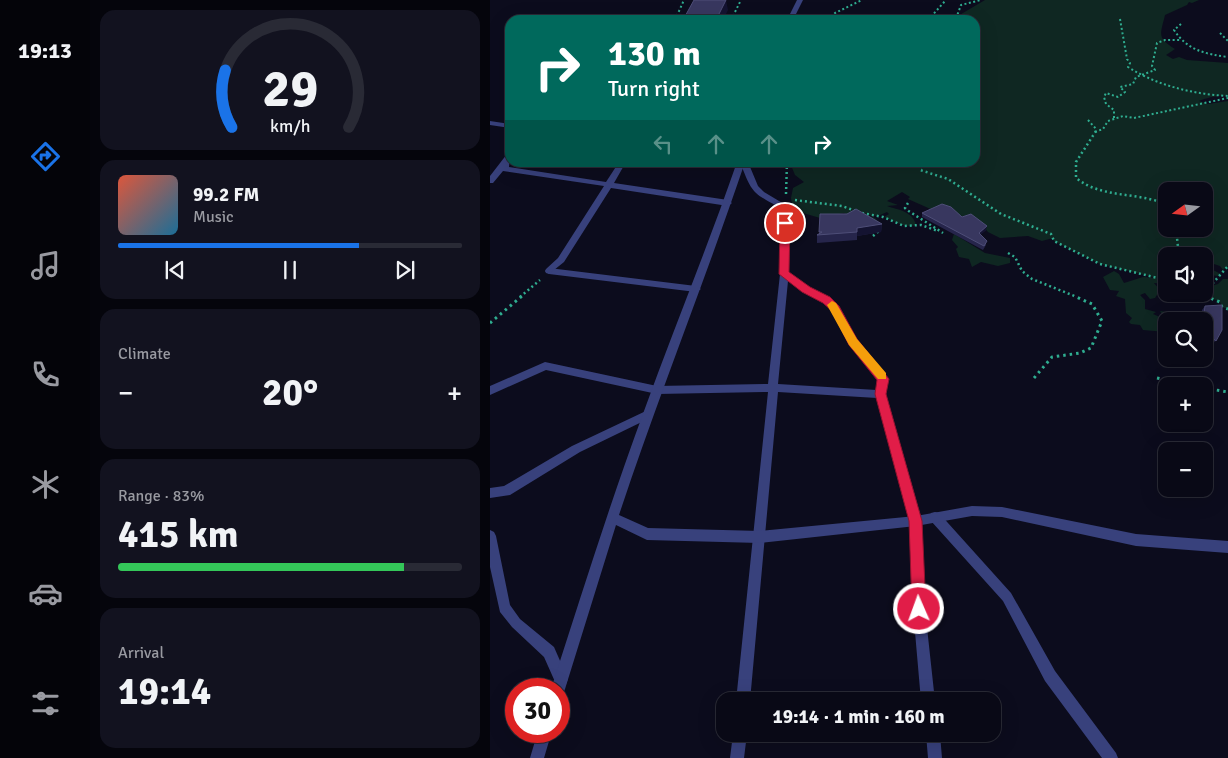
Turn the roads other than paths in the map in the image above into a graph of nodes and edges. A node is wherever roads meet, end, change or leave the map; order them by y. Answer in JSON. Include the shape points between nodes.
{"nodes":[{"id":1,"x":800,"y":0,"type":"edge"},
{"id":2,"x":792,"y":15,"type":"edge"},
{"id":3,"x":490,"y":123,"type":"edge"},
{"id":4,"x":505,"y":125,"type":"edge"},
{"id":5,"x":505,"y":167,"type":"joint"},
{"id":6,"x":620,"y":167,"type":"edge"},
{"id":7,"x":740,"y":167,"type":"edge"},
{"id":8,"x":744,"y":167,"type":"edge"},
{"id":9,"x":490,"y":182,"type":"edge"},
{"id":10,"x":610,"y":184,"type":"junction"},
{"id":11,"x":728,"y":203,"type":"junction"},
{"id":12,"x":784,"y":274,"type":"junction"},
{"id":13,"x":696,"y":289,"type":"junction"},
{"id":14,"x":773,"y":388,"type":"junction"},
{"id":15,"x":657,"y":390,"type":"junction"},
{"id":16,"x":490,"y":391,"type":"edge"},
{"id":17,"x":881,"y":394,"type":"junction"},
{"id":18,"x":648,"y":414,"type":"junction"},
{"id":19,"x":490,"y":493,"type":"edge"},
{"id":20,"x":935,"y":517,"type":"junction"},
{"id":21,"x":612,"y":518,"type":"junction"},
{"id":22,"x":916,"y":521,"type":"junction"},
{"id":23,"x":490,"y":536,"type":"edge"},
{"id":24,"x":760,"y":537,"type":"junction"},
{"id":25,"x":1228,"y":548,"type":"edge"},
{"id":26,"x":558,"y":678,"type":"edge"},
{"id":27,"x":562,"y":678,"type":"edge"},
{"id":28,"x":744,"y":692,"type":"edge"},
{"id":29,"x":927,"y":692,"type":"edge"},
{"id":30,"x":739,"y":742,"type":"edge"},
{"id":31,"x":934,"y":742,"type":"edge"},
{"id":32,"x":541,"y":743,"type":"edge"},
{"id":33,"x":537,"y":758,"type":"edge"},
{"id":34,"x":738,"y":758,"type":"edge"},
{"id":35,"x":935,"y":758,"type":"edge"},
{"id":36,"x":1111,"y":758,"type":"edge"}],
"edges":[{"from":1,"to":2,"type":"street"},
{"from":3,"to":4,"type":"street"},
{"from":5,"to":9,"type":"street"},
{"from":5,"to":10,"type":"street"},
{"from":6,"to":10,"type":"street"},
{"from":7,"to":11,"type":"street"},
{"from":8,"to":12,"type":"street","via":[[760,194],[785,207]]},
{"from":10,"to":11,"type":"street"},
{"from":10,"to":13,"type":"street","via":[[562,260],[549,271]]},
{"from":11,"to":13,"type":"street"},
{"from":12,"to":14,"type":"street"},
{"from":12,"to":17,"type":"street","via":[[836,309],[853,342],[883,379]]},
{"from":13,"to":15,"type":"street"},
{"from":14,"to":15,"type":"street"},
{"from":14,"to":17,"type":"street"},
{"from":14,"to":24,"type":"street"},
{"from":15,"to":16,"type":"street","via":[[545,366]]},
{"from":15,"to":18,"type":"street"},
{"from":17,"to":22,"type":"street"},
{"from":18,"to":19,"type":"street","via":[[562,457],[506,490]]},
{"from":18,"to":21,"type":"street"},
{"from":20,"to":22,"type":"street"},
{"from":20,"to":25,"type":"street","via":[[972,511],[1002,512],[1136,540]]},
{"from":20,"to":36,"type":"street","via":[[1007,597],[1050,676]]},
{"from":21,"to":24,"type":"street","via":[[647,534]]},
{"from":21,"to":27,"type":"street"},
{"from":22,"to":24,"type":"street"},
{"from":22,"to":29,"type":"street","via":[[919,609]]},
{"from":23,"to":26,"type":"street","via":[[504,608],[549,652]]},
{"from":24,"to":28,"type":"street"},
{"from":30,"to":34,"type":"street"},
{"from":31,"to":35,"type":"street"},
{"from":32,"to":33,"type":"street"}]}
